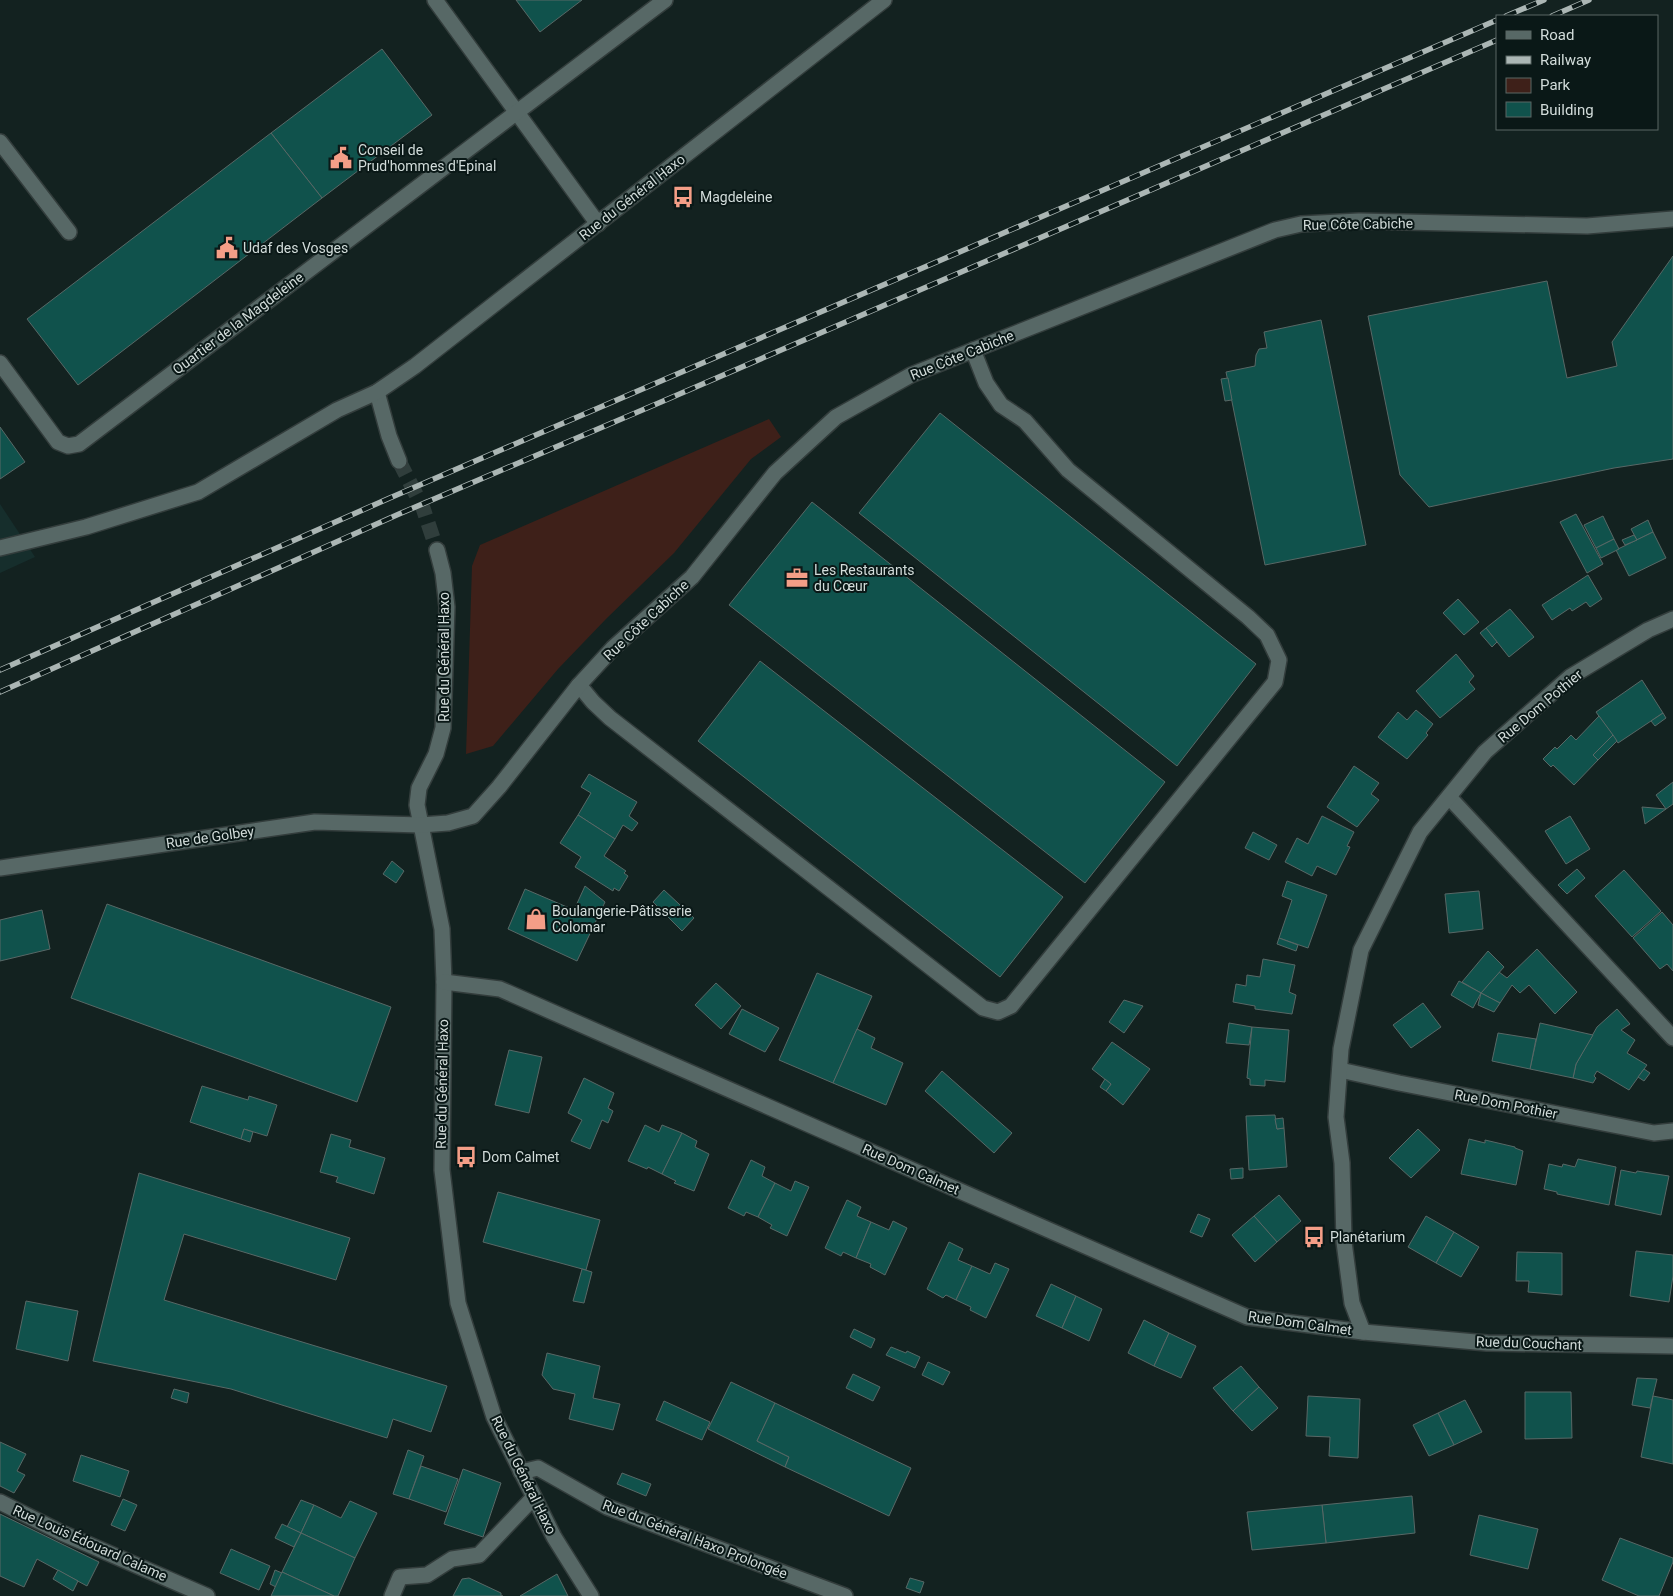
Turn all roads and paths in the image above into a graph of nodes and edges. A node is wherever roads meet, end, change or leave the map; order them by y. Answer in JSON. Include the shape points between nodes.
{"nodes":[{"id":1,"x":435,"y":0,"type":"edge"},
{"id":2,"x":665,"y":0,"type":"edge"},
{"id":3,"x":884,"y":0,"type":"edge"},
{"id":4,"x":516,"y":112,"type":"junction"},
{"id":5,"x":0,"y":142,"type":"edge"},
{"id":6,"x":1673,"y":219,"type":"edge"},
{"id":7,"x":598,"y":224,"type":"junction"},
{"id":8,"x":69,"y":232,"type":"dead end"},
{"id":9,"x":973,"y":350,"type":"junction"},
{"id":10,"x":0,"y":363,"type":"edge"},
{"id":11,"x":378,"y":392,"type":"junction"},
{"id":12,"x":399,"y":461,"type":"tunnel mouth"},
{"id":13,"x":0,"y":548,"type":"edge"},
{"id":14,"x":437,"y":550,"type":"tunnel mouth"},
{"id":15,"x":1673,"y":619,"type":"edge"},
{"id":16,"x":579,"y":685,"type":"junction"},
{"id":17,"x":1448,"y":797,"type":"junction"},
{"id":18,"x":421,"y":825,"type":"junction"},
{"id":19,"x":0,"y":868,"type":"edge"},
{"id":20,"x":444,"y":982,"type":"junction"},
{"id":21,"x":1673,"y":1038,"type":"edge"},
{"id":22,"x":1340,"y":1070,"type":"junction"},
{"id":23,"x":1673,"y":1131,"type":"edge"},
{"id":24,"x":1364,"y":1332,"type":"junction"},
{"id":25,"x":1384,"y":1333,"type":"joint"},
{"id":26,"x":1673,"y":1346,"type":"edge"},
{"id":27,"x":521,"y":1472,"type":"junction"},
{"id":28,"x":534,"y":1497,"type":"junction"},
{"id":29,"x":0,"y":1502,"type":"edge"},
{"id":30,"x":207,"y":1596,"type":"edge"},
{"id":31,"x":392,"y":1596,"type":"edge"},
{"id":32,"x":591,"y":1596,"type":"edge"},
{"id":33,"x":845,"y":1596,"type":"edge"}],
"edges":[{"from":1,"to":4,"type":"street"},
{"from":2,"to":4,"type":"street","name":"Quartier de la Magdeleine"},
{"from":3,"to":7,"type":"street","name":"Rue du Général Haxo"},
{"from":4,"to":7,"type":"street"},
{"from":4,"to":10,"type":"street","name":"Quartier de la Magdeleine","via":[[79,444],[68,446],[58,442]]},
{"from":5,"to":8,"type":"street"},
{"from":6,"to":9,"type":"street","name":"Rue Côte Cabiche","via":[[1587,226],[1359,221],[1301,224],[1275,230]]},
{"from":7,"to":11,"type":"street","name":"Rue du Général Haxo"},
{"from":9,"to":16,"type":"street","name":"Rue Côte Cabiche","via":[[911,375],[836,418],[775,473],[692,577],[613,648]]},
{"from":9,"to":16,"type":"street","via":[[986,383],[1001,405],[1025,422],[1068,470],[1248,617],[1267,635],[1279,660],[1275,682],[1012,1006],[998,1012],[983,1008],[610,718]]},
{"from":11,"to":12,"type":"street"},
{"from":11,"to":13,"type":"street","name":"Rue du Général Haxo","via":[[337,410],[198,492],[86,527]]},
{"from":14,"to":18,"type":"street","name":"Rue du Général Haxo","via":[[447,607],[443,728],[436,754],[419,788],[417,805]]},
{"from":15,"to":17,"type":"street","name":"Rue Dom Pothier","via":[[1648,630],[1570,677],[1485,752]]},
{"from":16,"to":18,"type":"street","name":"Rue Côte Cabiche","via":[[473,816],[448,823]]},
{"from":17,"to":21,"type":"street"},
{"from":17,"to":22,"type":"street","name":"Rue Dom Pothier","via":[[1420,832],[1361,950]]},
{"from":18,"to":19,"type":"street","name":"Rue de Golbey","via":[[314,822]]},
{"from":18,"to":20,"type":"street","name":"Rue du Général Haxo","via":[[442,930]]},
{"from":20,"to":24,"type":"street","name":"Rue Dom Calmet","via":[[500,988],[1247,1316]]},
{"from":20,"to":27,"type":"street","name":"Rue du Général Haxo","via":[[442,1170],[458,1303],[494,1417]]},
{"from":22,"to":23,"type":"street","name":"Rue Dom Pothier","via":[[1654,1133]]},
{"from":22,"to":24,"type":"street","name":"Rue Dom Pothier","via":[[1336,1117],[1342,1163],[1344,1242],[1352,1303]]},
{"from":24,"to":25,"type":"street","name":"Rue Dom Calmet"},
{"from":25,"to":26,"type":"street","name":"Rue du Couchant","via":[[1487,1343]]},
{"from":27,"to":28,"type":"street","name":"Rue du Général Haxo"},
{"from":27,"to":33,"type":"street","name":"Rue du Général Haxo Prolongée","via":[[538,1468],[607,1507]]},
{"from":28,"to":31,"type":"street","via":[[479,1555],[452,1559],[427,1575],[400,1576]]},
{"from":28,"to":32,"type":"street","name":"Rue du Général Haxo","via":[[554,1537]]},
{"from":29,"to":30,"type":"street","name":"Rue Louis Édouard Calame","via":[[62,1533]]}]}
